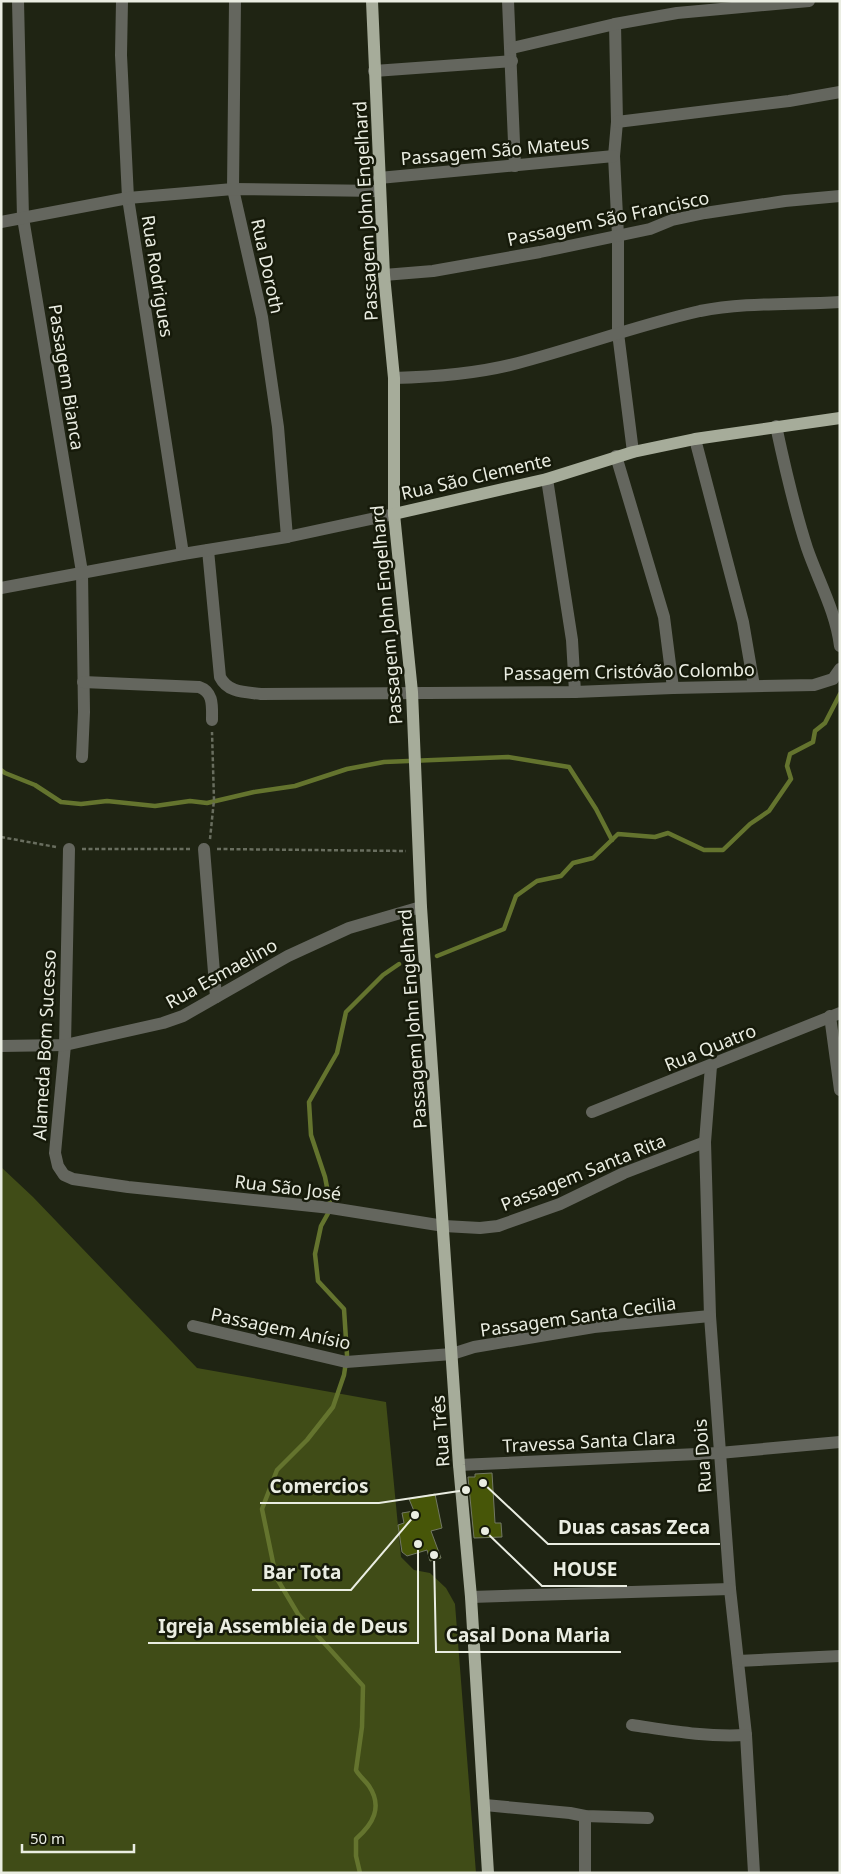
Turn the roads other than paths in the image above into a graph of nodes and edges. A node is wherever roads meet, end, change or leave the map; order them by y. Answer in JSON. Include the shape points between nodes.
{"nodes":[{"id":1,"x":18,"y":1,"type":"edge"},
{"id":2,"x":122,"y":1,"type":"edge"},
{"id":3,"x":235,"y":1,"type":"edge"},
{"id":4,"x":372,"y":1,"type":"edge"},
{"id":5,"x":508,"y":1,"type":"edge"},
{"id":6,"x":809,"y":1,"type":"edge"},
{"id":7,"x":615,"y":24,"type":"junction"},
{"id":8,"x":512,"y":55,"type":"junction"},
{"id":9,"x":374,"y":71,"type":"junction"},
{"id":10,"x":840,"y":92,"type":"edge"},
{"id":11,"x":617,"y":122,"type":"junction"},
{"id":12,"x":614,"y":156,"type":"junction"},
{"id":13,"x":515,"y":166,"type":"junction"},
{"id":14,"x":380,"y":178,"type":"junction"},
{"id":15,"x":233,"y":189,"type":"junction"},
{"id":16,"x":380,"y":191,"type":"junction"},
{"id":17,"x":840,"y":196,"type":"edge"},
{"id":18,"x":128,"y":198,"type":"junction"},
{"id":19,"x":23,"y":218,"type":"junction"},
{"id":20,"x":1,"y":222,"type":"edge"},
{"id":21,"x":618,"y":236,"type":"junction"},
{"id":22,"x":384,"y":275,"type":"junction"},
{"id":23,"x":840,"y":302,"type":"edge"},
{"id":24,"x":618,"y":334,"type":"junction"},
{"id":25,"x":394,"y":378,"type":"junction"},
{"id":26,"x":840,"y":418,"type":"edge"},
{"id":27,"x":776,"y":426,"type":"junction"},
{"id":28,"x":695,"y":439,"type":"junction"},
{"id":29,"x":633,"y":452,"type":"junction"},
{"id":30,"x":616,"y":456,"type":"junction"},
{"id":31,"x":547,"y":479,"type":"junction"},
{"id":32,"x":394,"y":514,"type":"junction"},
{"id":33,"x":287,"y":537,"type":"junction"},
{"id":34,"x":208,"y":550,"type":"junction"},
{"id":35,"x":183,"y":554,"type":"junction"},
{"id":36,"x":82,"y":572,"type":"junction"},
{"id":37,"x":1,"y":588,"type":"edge"},
{"id":38,"x":840,"y":646,"type":"edge"},
{"id":39,"x":840,"y":669,"type":"edge"},
{"id":40,"x":83,"y":682,"type":"junction"},
{"id":41,"x":754,"y":686,"type":"junction"},
{"id":42,"x":673,"y":688,"type":"junction"},
{"id":43,"x":412,"y":692,"type":"junction"},
{"id":44,"x":575,"y":692,"type":"junction"},
{"id":45,"x":212,"y":720,"type":"road end"},
{"id":46,"x":82,"y":758,"type":"dead end"},
{"id":47,"x":207,"y":844,"type":"road end"},
{"id":48,"x":69,"y":849,"type":"dead end"},
{"id":49,"x":421,"y":907,"type":"junction"},
{"id":50,"x":216,"y":997,"type":"junction"},
{"id":51,"x":835,"y":1014,"type":"edge"},
{"id":52,"x":65,"y":1045,"type":"junction"},
{"id":53,"x":1,"y":1046,"type":"edge"},
{"id":54,"x":711,"y":1066,"type":"junction"},
{"id":55,"x":840,"y":1090,"type":"edge"},
{"id":56,"x":592,"y":1112,"type":"dead end"},
{"id":57,"x":705,"y":1142,"type":"junction"},
{"id":58,"x":128,"y":1187,"type":"joint"},
{"id":59,"x":444,"y":1226,"type":"junction"},
{"id":60,"x":710,"y":1316,"type":"junction"},
{"id":61,"x":194,"y":1326,"type":"dead end"},
{"id":62,"x":452,"y":1354,"type":"junction"},
{"id":63,"x":840,"y":1442,"type":"edge"},
{"id":64,"x":720,"y":1453,"type":"junction"},
{"id":65,"x":460,"y":1465,"type":"junction"},
{"id":66,"x":730,"y":1588,"type":"junction"},
{"id":67,"x":471,"y":1597,"type":"junction"},
{"id":68,"x":840,"y":1656,"type":"edge"},
{"id":69,"x":738,"y":1661,"type":"junction"},
{"id":70,"x":632,"y":1725,"type":"dead end"},
{"id":71,"x":746,"y":1735,"type":"junction"},
{"id":72,"x":485,"y":1805,"type":"junction"},
{"id":73,"x":585,"y":1816,"type":"junction"},
{"id":74,"x":648,"y":1818,"type":"dead end"},
{"id":75,"x":488,"y":1873,"type":"edge"},
{"id":76,"x":585,"y":1873,"type":"edge"},
{"id":77,"x":754,"y":1873,"type":"edge"}],
"edges":[{"from":1,"to":19,"type":"street","name":"Passagem Bianca"},
{"from":2,"to":18,"type":"street","name":"Rua Rodrigues","via":[[121,55]]},
{"from":3,"to":15,"type":"street","name":"Rua Doroth"},
{"from":4,"to":9,"type":"main road","name":"Passagem John Engelhard"},
{"from":5,"to":8,"type":"street"},
{"from":6,"to":7,"type":"street","via":[[677,13]]},
{"from":7,"to":8,"type":"street"},
{"from":7,"to":11,"type":"street"},
{"from":8,"to":9,"type":"street"},
{"from":8,"to":13,"type":"street"},
{"from":9,"to":14,"type":"main road","name":"Passagem John Engelhard"},
{"from":10,"to":11,"type":"street"},
{"from":11,"to":12,"type":"street"},
{"from":12,"to":13,"type":"street","name":"Passagem São Mateus"},
{"from":12,"to":21,"type":"street"},
{"from":13,"to":14,"type":"street","name":"Passagem São Mateus"},
{"from":14,"to":16,"type":"main road","name":"Passagem John Engelhard"},
{"from":15,"to":16,"type":"street"},
{"from":15,"to":18,"type":"street"},
{"from":15,"to":33,"type":"street","name":"Rua Doroth","via":[[262,317],[278,427]]},
{"from":16,"to":22,"type":"main road","name":"Passagem John Engelhard"},
{"from":17,"to":21,"type":"street","name":"Passagem São Francisco","via":[[698,215]]},
{"from":18,"to":19,"type":"street"},
{"from":18,"to":35,"type":"street","name":"Rua Rodrigues"},
{"from":19,"to":20,"type":"street"},
{"from":19,"to":36,"type":"street","name":"Passagem Bianca"},
{"from":21,"to":22,"type":"street","name":"Passagem São Francisco","via":[[433,271]]},
{"from":21,"to":24,"type":"street"},
{"from":22,"to":25,"type":"main road","name":"Passagem John Engelhard"},
{"from":23,"to":24,"type":"street","via":[[718,308]]},
{"from":24,"to":25,"type":"street","via":[[516,364],[431,377]]},
{"from":24,"to":29,"type":"street"},
{"from":25,"to":32,"type":"main road","name":"Passagem John Engelhard"},
{"from":26,"to":27,"type":"main road","name":"Rua São Clemente"},
{"from":27,"to":28,"type":"main road","name":"Rua São Clemente"},
{"from":27,"to":38,"type":"street","via":[[789,490]]},
{"from":28,"to":29,"type":"main road","name":"Rua São Clemente"},
{"from":28,"to":41,"type":"street","via":[[743,622]]},
{"from":29,"to":30,"type":"main road","name":"Rua São Clemente"},
{"from":30,"to":31,"type":"main road","name":"Rua São Clemente"},
{"from":30,"to":42,"type":"street","via":[[664,617]]},
{"from":31,"to":32,"type":"main road","name":"Rua São Clemente"},
{"from":31,"to":44,"type":"street","via":[[572,640]]},
{"from":32,"to":33,"type":"street","name":"Rua São Clemente"},
{"from":32,"to":43,"type":"main road","name":"Passagem John Engelhard"},
{"from":33,"to":34,"type":"street","name":"Rua São Clemente"},
{"from":34,"to":35,"type":"street","name":"Rua São Clemente"},
{"from":34,"to":43,"type":"street","name":"Passagem Cristóvão Colombo","via":[[220,677],[224,684],[236,692],[261,694]]},
{"from":35,"to":36,"type":"street","name":"Rua São Clemente"},
{"from":36,"to":37,"type":"street","name":"Rua São Clemente"},
{"from":36,"to":40,"type":"street","name":"Passagem Bianca"},
{"from":39,"to":41,"type":"street","name":"Passagem Cristóvão Colombo","via":[[833,678],[814,685]]},
{"from":40,"to":45,"type":"street","via":[[199,687],[210,696]]},
{"from":40,"to":46,"type":"street","name":"Passagem Bianca"},
{"from":41,"to":42,"type":"street","name":"Passagem Cristóvão Colombo"},
{"from":42,"to":44,"type":"street","name":"Passagem Cristóvão Colombo"},
{"from":43,"to":44,"type":"street","name":"Passagem Cristóvão Colombo"},
{"from":43,"to":49,"type":"main road","name":"Passagem John Engelhard"},
{"from":47,"to":50,"type":"street"},
{"from":48,"to":52,"type":"street","name":"Alameda Bom Sucesso"},
{"from":49,"to":50,"type":"street","name":"Rua Esmaelino","via":[[349,928],[288,956]]},
{"from":49,"to":59,"type":"main road","name":"Passagem John Engelhard"},
{"from":50,"to":52,"type":"street","name":"Rua Esmaelino","via":[[163,1024]]},
{"from":51,"to":54,"type":"street","name":"Rua Quatro"},
{"from":51,"to":55,"type":"street"},
{"from":52,"to":53,"type":"street","name":"Rua Esmaelino"},
{"from":52,"to":58,"type":"street","name":"Alameda Bom Sucesso","via":[[55,1153],[58,1166],[64,1175],[73,1179]]},
{"from":54,"to":56,"type":"street","name":"Rua Quatro"},
{"from":54,"to":57,"type":"street","name":"Rua Dois"},
{"from":57,"to":59,"type":"street","name":"Passagem Santa Rita","via":[[624,1172],[560,1204],[498,1226]]},
{"from":57,"to":60,"type":"street","name":"Rua Dois"},
{"from":58,"to":59,"type":"street","name":"Rua São José","via":[[331,1208]]},
{"from":59,"to":62,"type":"main road","name":"Rua Três"},
{"from":60,"to":62,"type":"street","name":"Passagem Santa Cecilia","via":[[594,1327],[474,1347]]},
{"from":60,"to":64,"type":"street","name":"Rua Dois"},
{"from":61,"to":62,"type":"street","name":"Passagem Anísio","via":[[346,1362]]},
{"from":62,"to":65,"type":"main road","name":"Rua Três"},
{"from":63,"to":64,"type":"street","name":"Travessa Santa Clara"},
{"from":64,"to":65,"type":"street","name":"Travessa Santa Clara"},
{"from":64,"to":66,"type":"street","name":"Rua Dois"},
{"from":65,"to":67,"type":"main road","name":"Rua Três"},
{"from":66,"to":67,"type":"street"},
{"from":66,"to":69,"type":"street","name":"Rua Dois"},
{"from":67,"to":72,"type":"main road","name":"Rua Três"},
{"from":68,"to":69,"type":"street"},
{"from":69,"to":71,"type":"street","name":"Rua Dois"},
{"from":70,"to":71,"type":"street","via":[[717,1737]]},
{"from":71,"to":77,"type":"street","name":"Rua Dois"},
{"from":72,"to":73,"type":"street"},
{"from":72,"to":75,"type":"main road","name":"Rua Três"},
{"from":73,"to":74,"type":"street"},
{"from":73,"to":76,"type":"street"}]}
